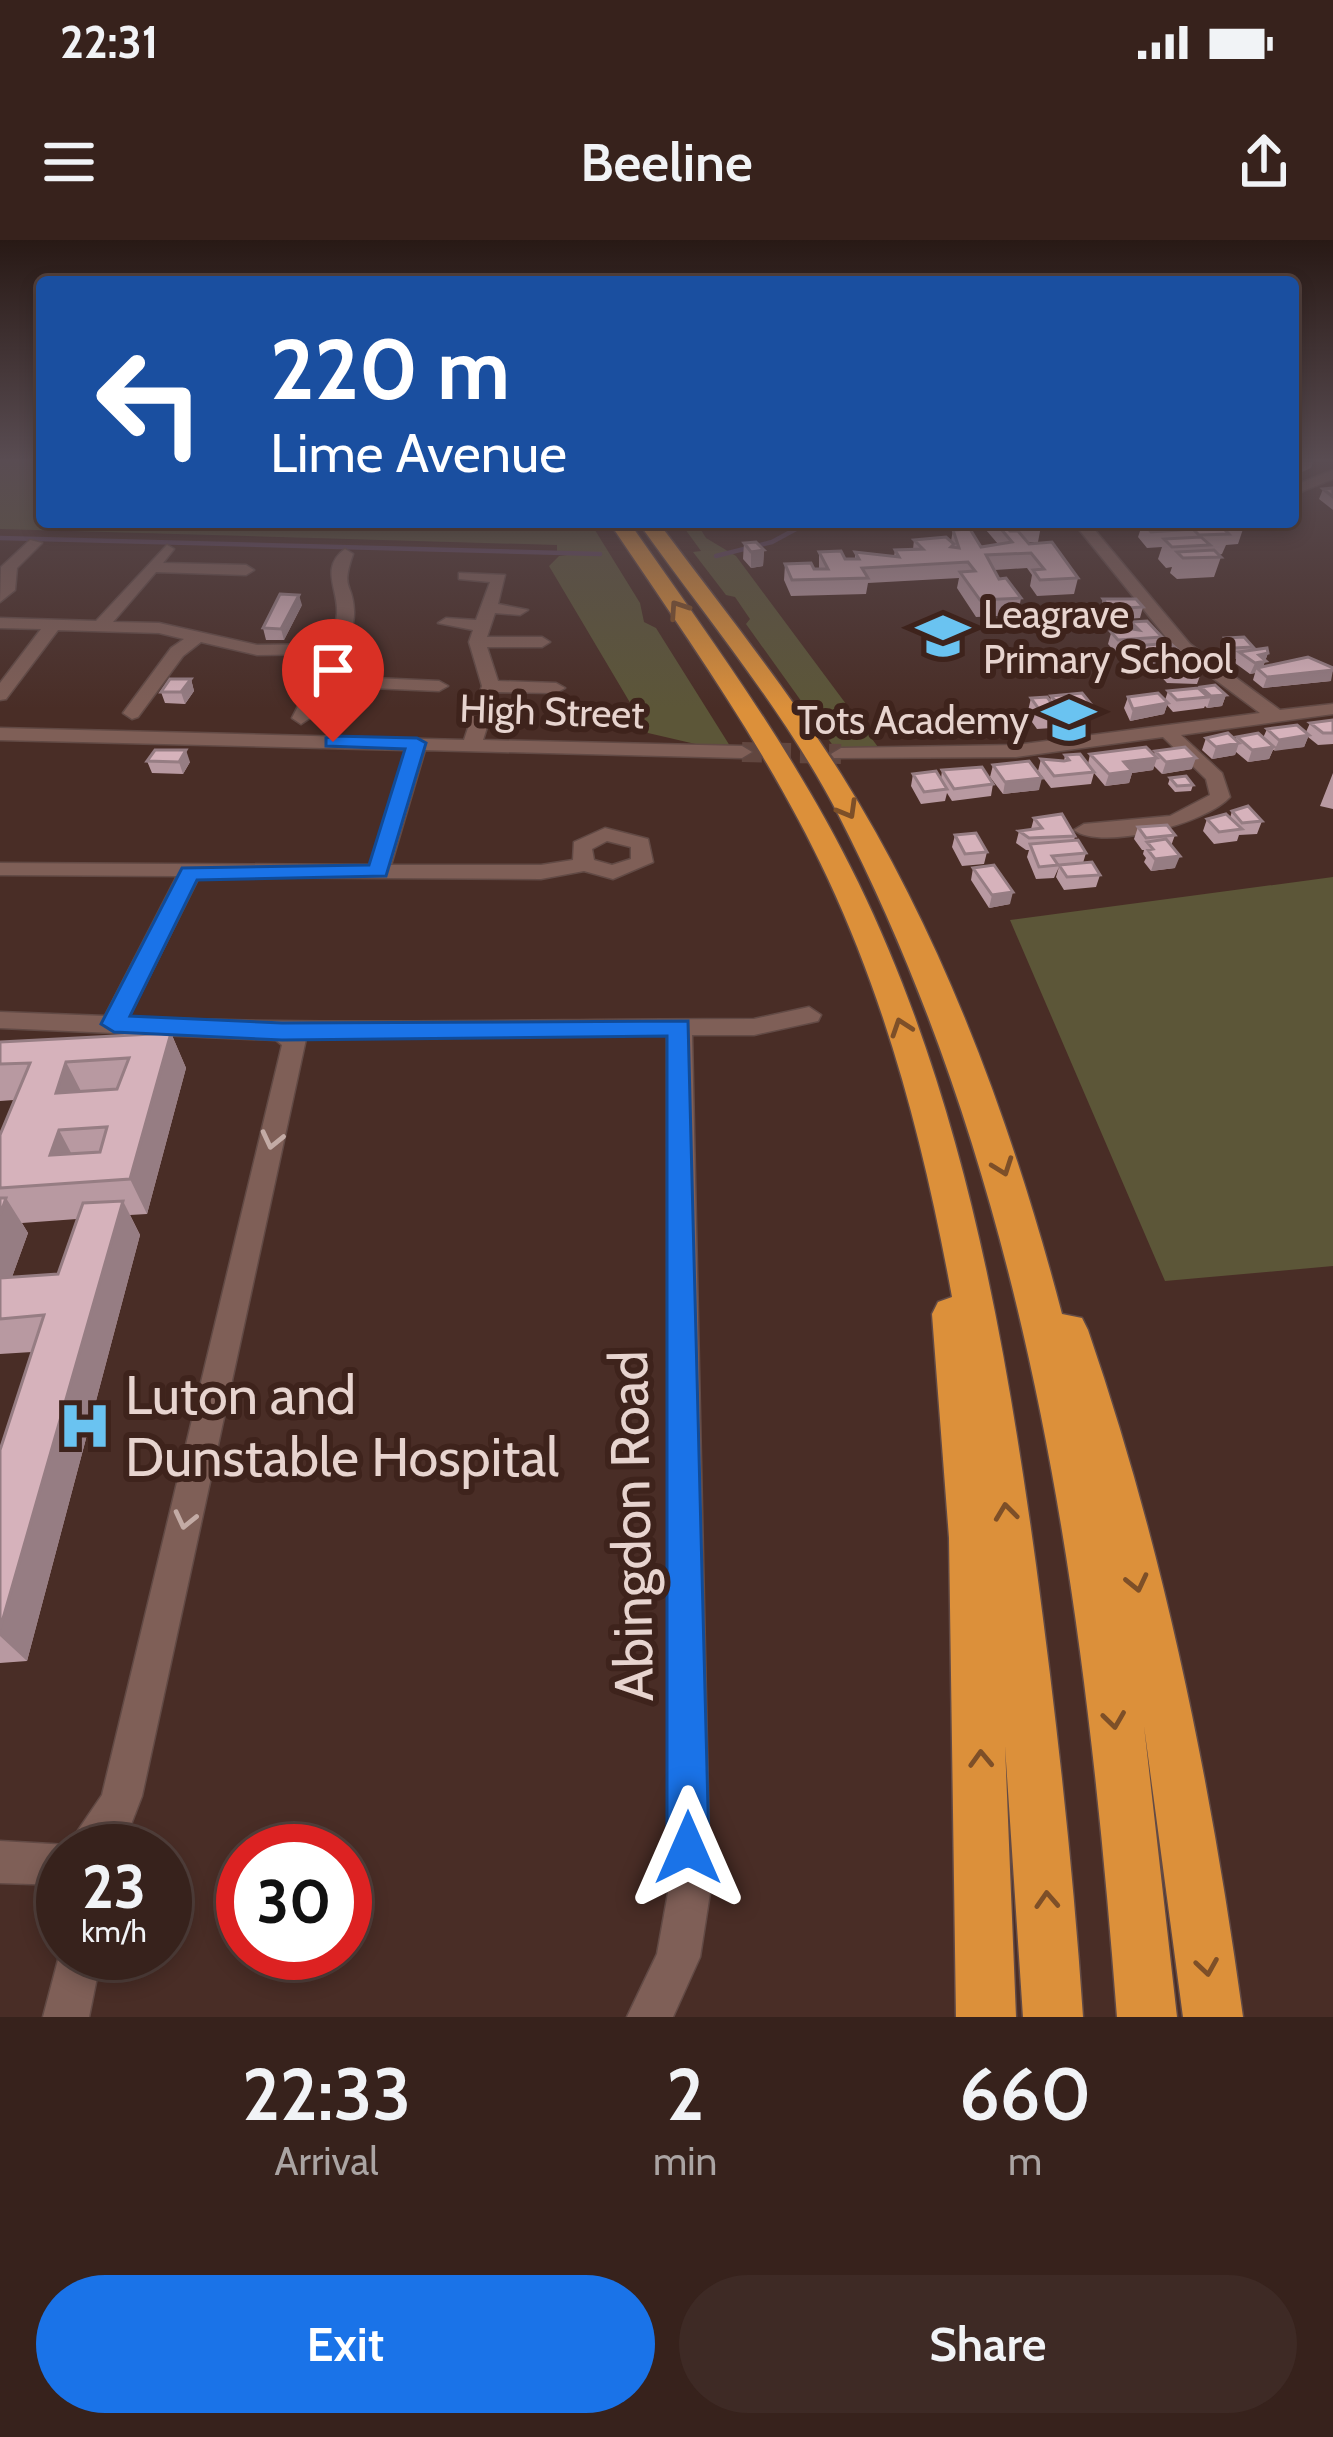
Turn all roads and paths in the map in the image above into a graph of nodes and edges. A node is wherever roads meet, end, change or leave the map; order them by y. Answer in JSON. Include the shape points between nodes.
{"nodes":[{"id":1,"x":35,"y":543,"type":"dead end"},
{"id":2,"x":633,"y":543,"type":"edge"},
{"id":3,"x":663,"y":543,"type":"edge"},
{"id":4,"x":1097,"y":543,"type":"edge"},
{"id":5,"x":167,"y":549,"type":"dead end"},
{"id":6,"x":345,"y":554,"type":"dead end"},
{"id":7,"x":152,"y":567,"type":"junction"},
{"id":8,"x":246,"y":570,"type":"dead end"},
{"id":9,"x":464,"y":576,"type":"dead end"},
{"id":10,"x":0,"y":597,"type":"edge"},
{"id":11,"x":520,"y":610,"type":"dead end"},
{"id":12,"x":0,"y":623,"type":"edge"},
{"id":13,"x":446,"y":623,"type":"dead end"},
{"id":14,"x":55,"y":624,"type":"junction"},
{"id":15,"x":102,"y":624,"type":"junction"},
{"id":16,"x":481,"y":625,"type":"junction"},
{"id":17,"x":200,"y":635,"type":"junction"},
{"id":18,"x":542,"y":642,"type":"dead end"},
{"id":19,"x":336,"y":649,"type":"junction"},
{"id":20,"x":323,"y":681,"type":"junction"},
{"id":21,"x":439,"y":686,"type":"dead end"},
{"id":22,"x":491,"y":686,"type":"junction"},
{"id":23,"x":556,"y":688,"type":"dead end"},
{"id":24,"x":0,"y":695,"type":"edge"},
{"id":25,"x":1333,"y":709,"type":"edge"},
{"id":26,"x":131,"y":713,"type":"dead end"},
{"id":27,"x":1277,"y":717,"type":"junction"},
{"id":28,"x":301,"y":718,"type":"dead end"},
{"id":29,"x":1167,"y":732,"type":"junction"},
{"id":30,"x":0,"y":734,"type":"edge"},
{"id":31,"x":417,"y":743,"type":"junction"},
{"id":32,"x":472,"y":746,"type":"junction"},
{"id":33,"x":742,"y":752,"type":"tunnel mouth"},
{"id":34,"x":841,"y":754,"type":"tunnel mouth"},
{"id":35,"x":1084,"y":830,"type":"dead end"},
{"id":36,"x":584,"y":864,"type":"dead end"},
{"id":37,"x":0,"y":869,"type":"edge"},
{"id":38,"x":378,"y":872,"type":"junction"},
{"id":39,"x":190,"y":873,"type":"junction"},
{"id":40,"x":809,"y":1015,"type":"dead end"},
{"id":41,"x":0,"y":1020,"type":"edge"},
{"id":42,"x":114,"y":1024,"type":"junction"},
{"id":43,"x":680,"y":1028,"type":"junction"},
{"id":44,"x":282,"y":1032,"type":"junction"},
{"id":45,"x":945,"y":1180,"type":"junction"},
{"id":46,"x":1025,"y":1233,"type":"junction"},
{"id":47,"x":103,"y":1824,"type":"edge"},
{"id":48,"x":36,"y":1858,"type":"edge"},
{"id":49,"x":0,"y":1862,"type":"edge"},
{"id":50,"x":74,"y":1980,"type":"edge"},
{"id":51,"x":66,"y":2017,"type":"edge"},
{"id":52,"x":650,"y":2017,"type":"edge"},
{"id":53,"x":986,"y":2017,"type":"edge"},
{"id":54,"x":1053,"y":2017,"type":"edge"},
{"id":55,"x":1147,"y":2017,"type":"edge"},
{"id":56,"x":1214,"y":2017,"type":"edge"}],
"edges":[{"from":1,"to":10,"type":"street","via":[[9,567]]},
{"from":45,"to":2,"type":"highway","one_way":true,"via":[[884,977],[828,849],[773,751]]},
{"from":3,"to":46,"type":"highway","one_way":true,"via":[[808,747],[889,885]]},
{"from":4,"to":27,"type":"street","via":[[1184,648]]},
{"from":5,"to":7,"type":"street"},
{"from":6,"to":19,"type":"street","via":[[336,580],[346,610]]},
{"from":7,"to":8,"type":"street"},
{"from":7,"to":15,"type":"street"},
{"from":9,"to":16,"type":"street","via":[[507,578]]},
{"from":11,"to":16,"type":"street"},
{"from":12,"to":14,"type":"street"},
{"from":13,"to":16,"type":"street"},
{"from":14,"to":15,"type":"street"},
{"from":14,"to":24,"type":"street"},
{"from":15,"to":17,"type":"street"},
{"from":16,"to":18,"type":"street"},
{"from":16,"to":22,"type":"street"},
{"from":17,"to":19,"type":"street","via":[[257,650]]},
{"from":17,"to":26,"type":"street"},
{"from":19,"to":20,"type":"street"},
{"from":20,"to":21,"type":"street"},
{"from":20,"to":28,"type":"street"},
{"from":22,"to":23,"type":"street"},
{"from":22,"to":32,"type":"street"},
{"from":25,"to":27,"type":"street"},
{"from":27,"to":29,"type":"street"},
{"from":29,"to":34,"type":"street","via":[[1016,751]]},
{"from":29,"to":35,"type":"street","via":[[1215,777],[1220,797],[1208,811],[1180,820]]},
{"from":30,"to":31,"type":"street","name":"High Street"},
{"from":31,"to":32,"type":"street","name":"High Street"},
{"from":31,"to":38,"type":"street"},
{"from":32,"to":33,"type":"street","name":"High Street"},
{"from":36,"to":38,"type":"street","via":[[541,872]]},
{"from":37,"to":39,"type":"street"},
{"from":38,"to":39,"type":"street"},
{"from":39,"to":42,"type":"street"},
{"from":40,"to":43,"type":"street","via":[[754,1027]]},
{"from":41,"to":42,"type":"street"},
{"from":42,"to":44,"type":"street"},
{"from":43,"to":44,"type":"street"},
{"from":43,"to":52,"type":"street","name":"Abingdon Road","via":[[689,1893],[678,1957]]},
{"from":44,"to":47,"type":"street","one_way":true,"via":[[295,1042],[122,1796]]},
{"from":53,"to":45,"type":"highway","one_way":true,"via":[[974,1538]]},
{"from":54,"to":45,"type":"highway","one_way":true,"via":[[1045,1850],[1001,1470]]},
{"from":46,"to":55,"type":"highway","one_way":true,"via":[[1079,1473]]},
{"from":46,"to":56,"type":"highway","one_way":true,"via":[[1089,1391],[1137,1578],[1179,1781]]},
{"from":48,"to":49,"type":"street"},
{"from":50,"to":51,"type":"street"}]}
